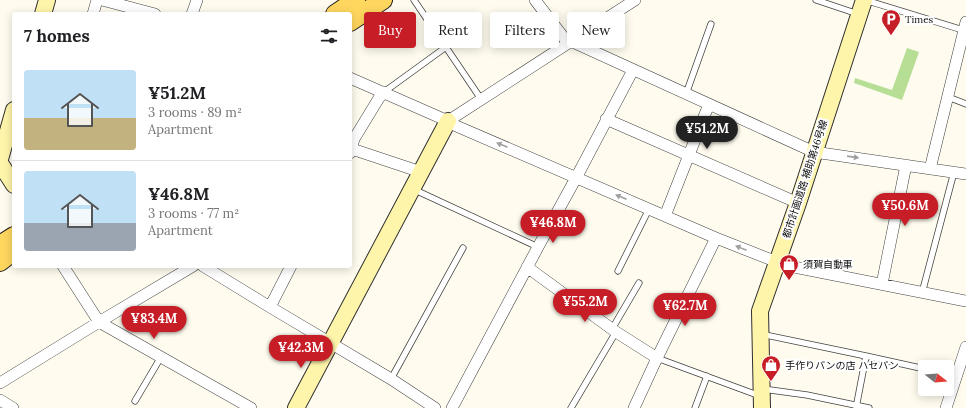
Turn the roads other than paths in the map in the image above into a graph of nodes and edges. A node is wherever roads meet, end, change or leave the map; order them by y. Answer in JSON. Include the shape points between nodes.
{"nodes":[{"id":1,"x":47,"y":0,"type":"edge"},
{"id":2,"x":98,"y":0,"type":"edge"},
{"id":3,"x":102,"y":0,"type":"edge"},
{"id":4,"x":197,"y":0,"type":"edge"},
{"id":5,"x":356,"y":0,"type":"edge"},
{"id":6,"x":383,"y":0,"type":"edge"},
{"id":7,"x":414,"y":0,"type":"edge"},
{"id":8,"x":535,"y":0,"type":"edge"},
{"id":9,"x":635,"y":0,"type":"edge"},
{"id":10,"x":816,"y":0,"type":"edge"},
{"id":11,"x":863,"y":5,"type":"edge"},
{"id":12,"x":44,"y":12,"type":"edge"},
{"id":13,"x":94,"y":12,"type":"edge"},
{"id":14,"x":147,"y":12,"type":"edge"},
{"id":15,"x":193,"y":12,"type":"edge"},
{"id":16,"x":338,"y":12,"type":"edge"},
{"id":17,"x":616,"y":12,"type":"edge"},
{"id":18,"x":424,"y":15,"type":"edge"},
{"id":19,"x":352,"y":21,"type":"edge"},
{"id":20,"x":711,"y":24,"type":"dead end"},
{"id":21,"x":965,"y":28,"type":"edge"},
{"id":22,"x":567,"y":40,"type":"edge"},
{"id":23,"x":567,"y":43,"type":"edge"},
{"id":24,"x":445,"y":48,"type":"edge"},
{"id":25,"x":447,"y":48,"type":"edge"},
{"id":26,"x":585,"y":48,"type":"edge"},
{"id":27,"x":633,"y":70,"type":"junction"},
{"id":28,"x":352,"y":79,"type":"edge"},
{"id":29,"x":384,"y":92,"type":"junction"},
{"id":30,"x":686,"y":94,"type":"junction"},
{"id":31,"x":948,"y":97,"type":"junction"},
{"id":32,"x":481,"y":99,"type":"junction"},
{"id":33,"x":709,"y":104,"type":"junction"},
{"id":34,"x":966,"y":104,"type":"edge"},
{"id":35,"x":12,"y":116,"type":"edge"},
{"id":36,"x":606,"y":119,"type":"junction"},
{"id":37,"x":448,"y":120,"type":"junction"},
{"id":38,"x":8,"y":127,"type":"edge"},
{"id":39,"x":352,"y":147,"type":"edge"},
{"id":40,"x":352,"y":151,"type":"edge"},
{"id":41,"x":814,"y":152,"type":"junction"},
{"id":42,"x":689,"y":155,"type":"junction"},
{"id":43,"x":0,"y":159,"type":"edge"},
{"id":44,"x":0,"y":163,"type":"edge"},
{"id":45,"x":906,"y":164,"type":"junction"},
{"id":46,"x":930,"y":169,"type":"junction"},
{"id":47,"x":420,"y":172,"type":"junction"},
{"id":48,"x":954,"y":172,"type":"junction"},
{"id":49,"x":966,"y":174,"type":"edge"},
{"id":50,"x":576,"y":178,"type":"junction"},
{"id":51,"x":12,"y":182,"type":"edge"},
{"id":52,"x":412,"y":188,"type":"junction"},
{"id":53,"x":798,"y":203,"type":"junction"},
{"id":54,"x":649,"y":209,"type":"junction"},
{"id":55,"x":665,"y":216,"type":"junction"},
{"id":56,"x":12,"y":237,"type":"edge"},
{"id":57,"x":716,"y":238,"type":"junction"},
{"id":58,"x":0,"y":245,"type":"edge"},
{"id":59,"x":538,"y":247,"type":"junction"},
{"id":60,"x":463,"y":248,"type":"dead end"},
{"id":61,"x":12,"y":253,"type":"edge"},
{"id":62,"x":0,"y":262,"type":"edge"},
{"id":63,"x":777,"y":262,"type":"junction"},
{"id":64,"x":527,"y":267,"type":"junction"},
{"id":65,"x":65,"y":268,"type":"edge"},
{"id":66,"x":190,"y":268,"type":"edge"},
{"id":67,"x":206,"y":268,"type":"edge"},
{"id":68,"x":290,"y":268,"type":"edge"},
{"id":69,"x":618,"y":271,"type":"dead end"},
{"id":70,"x":639,"y":283,"type":"dead end"},
{"id":71,"x":882,"y":284,"type":"junction"},
{"id":72,"x":922,"y":293,"type":"junction"},
{"id":73,"x":966,"y":300,"type":"edge"},
{"id":74,"x":270,"y":307,"type":"junction"},
{"id":75,"x":99,"y":322,"type":"junction"},
{"id":76,"x":614,"y":330,"type":"junction"},
{"id":77,"x":761,"y":334,"type":"junction"},
{"id":78,"x":331,"y":343,"type":"junction"},
{"id":79,"x":966,"y":347,"type":"edge"},
{"id":80,"x":866,"y":356,"type":"junction"},
{"id":81,"x":161,"y":357,"type":"junction"},
{"id":82,"x":657,"y":358,"type":"junction"},
{"id":83,"x":918,"y":367,"type":"edge"},
{"id":84,"x":954,"y":371,"type":"edge"},
{"id":85,"x":707,"y":376,"type":"junction"},
{"id":86,"x":391,"y":379,"type":"junction"},
{"id":87,"x":0,"y":383,"type":"edge"},
{"id":88,"x":948,"y":396,"type":"edge"},
{"id":89,"x":762,"y":398,"type":"edge"},
{"id":90,"x":0,"y":400,"type":"edge"},
{"id":91,"x":135,"y":401,"type":"dead end"},
{"id":92,"x":856,"y":406,"type":"edge"},
{"id":93,"x":13,"y":408,"type":"edge"},
{"id":94,"x":251,"y":408,"type":"edge"},
{"id":95,"x":296,"y":408,"type":"edge"},
{"id":96,"x":435,"y":408,"type":"edge"},
{"id":97,"x":452,"y":408,"type":"edge"},
{"id":98,"x":571,"y":408,"type":"edge"},
{"id":99,"x":634,"y":408,"type":"edge"},
{"id":100,"x":695,"y":408,"type":"edge"},
{"id":101,"x":869,"y":408,"type":"edge"},
{"id":102,"x":946,"y":408,"type":"edge"}],
"edges":[{"from":1,"to":12,"type":"street"},
{"from":2,"to":13,"type":"street"},
{"from":3,"to":14,"type":"street"},
{"from":4,"to":15,"type":"street"},
{"from":5,"to":16,"type":"main road"},
{"from":6,"to":19,"type":"main road"},
{"from":7,"to":18,"type":"lane"},
{"from":8,"to":22,"type":"street"},
{"from":9,"to":17,"type":"street"},
{"from":10,"to":11,"type":"lane"},
{"from":11,"to":21,"type":"lane"},
{"from":11,"to":41,"type":"street","name":"都市計画道路 補助第46号線"},
{"from":20,"to":30,"type":"lane"},
{"from":21,"to":31,"type":"street"},
{"from":23,"to":32,"type":"street"},
{"from":24,"to":29,"type":"lane"},
{"from":25,"to":32,"type":"lane"},
{"from":26,"to":27,"type":"street"},
{"from":27,"to":30,"type":"street"},
{"from":27,"to":36,"type":"street"},
{"from":28,"to":29,"type":"street"},
{"from":29,"to":37,"type":"street"},
{"from":29,"to":39,"type":"street","via":[[354,139]]},
{"from":30,"to":33,"type":"street"},
{"from":31,"to":34,"type":"lane"},
{"from":31,"to":46,"type":"street"},
{"from":32,"to":37,"type":"street"},
{"from":33,"to":41,"type":"street"},
{"from":33,"to":42,"type":"street"},
{"from":35,"to":38,"type":"street"},
{"from":36,"to":42,"type":"street"},
{"from":36,"to":50,"type":"street"},
{"from":37,"to":47,"type":"street"},
{"from":50,"to":37,"type":"street","one_way":true,"via":[[454,125]]},
{"from":38,"to":43,"type":"street"},
{"from":40,"to":47,"type":"street"},
{"from":41,"to":45,"type":"street","one_way":true},
{"from":41,"to":53,"type":"street","name":"都市計画道路 補助第46号線"},
{"from":42,"to":53,"type":"street"},
{"from":42,"to":55,"type":"street"},
{"from":44,"to":51,"type":"street"},
{"from":45,"to":46,"type":"street"},
{"from":45,"to":71,"type":"street"},
{"from":46,"to":48,"type":"street"},
{"from":47,"to":52,"type":"street"},
{"from":48,"to":49,"type":"street"},
{"from":48,"to":72,"type":"lane"},
{"from":54,"to":50,"type":"street","one_way":true},
{"from":50,"to":59,"type":"street"},
{"from":52,"to":59,"type":"lane"},
{"from":52,"to":78,"type":"street"},
{"from":53,"to":63,"type":"street","name":"都市計画道路 補助第46号線"},
{"from":54,"to":55,"type":"street"},
{"from":54,"to":69,"type":"lane"},
{"from":55,"to":57,"type":"street"},
{"from":56,"to":58,"type":"main road"},
{"from":63,"to":57,"type":"street","one_way":true},
{"from":57,"to":82,"type":"street"},
{"from":59,"to":64,"type":"street"},
{"from":60,"to":86,"type":"lane"},
{"from":61,"to":62,"type":"main road"},
{"from":63,"to":71,"type":"street"},
{"from":63,"to":77,"type":"street","name":"都市計画道路 補助第46号線","via":[[760,311]]},
{"from":64,"to":76,"type":"street"},
{"from":64,"to":97,"type":"street"},
{"from":65,"to":75,"type":"street"},
{"from":66,"to":75,"type":"street"},
{"from":67,"to":74,"type":"street"},
{"from":68,"to":74,"type":"street"},
{"from":70,"to":76,"type":"lane"},
{"from":71,"to":72,"type":"street"},
{"from":72,"to":73,"type":"street"},
{"from":74,"to":78,"type":"street"},
{"from":75,"to":81,"type":"street"},
{"from":75,"to":87,"type":"street"},
{"from":76,"to":82,"type":"street"},
{"from":76,"to":98,"type":"lane"},
{"from":77,"to":80,"type":"lane"},
{"from":77,"to":89,"type":"street","name":"都市計画道路 補助第46号線"},
{"from":78,"to":86,"type":"street"},
{"from":78,"to":95,"type":"street"},
{"from":79,"to":84,"type":"street"},
{"from":80,"to":83,"type":"lane"},
{"from":80,"to":92,"type":"lane"},
{"from":81,"to":91,"type":"lane"},
{"from":81,"to":94,"type":"street"},
{"from":82,"to":85,"type":"lane"},
{"from":82,"to":99,"type":"street"},
{"from":85,"to":89,"type":"lane"},
{"from":85,"to":100,"type":"lane"},
{"from":86,"to":96,"type":"street"},
{"from":88,"to":102,"type":"street"},
{"from":89,"to":92,"type":"lane","via":[[807,395]]},
{"from":90,"to":93,"type":"street"},
{"from":92,"to":101,"type":"lane"}]}
